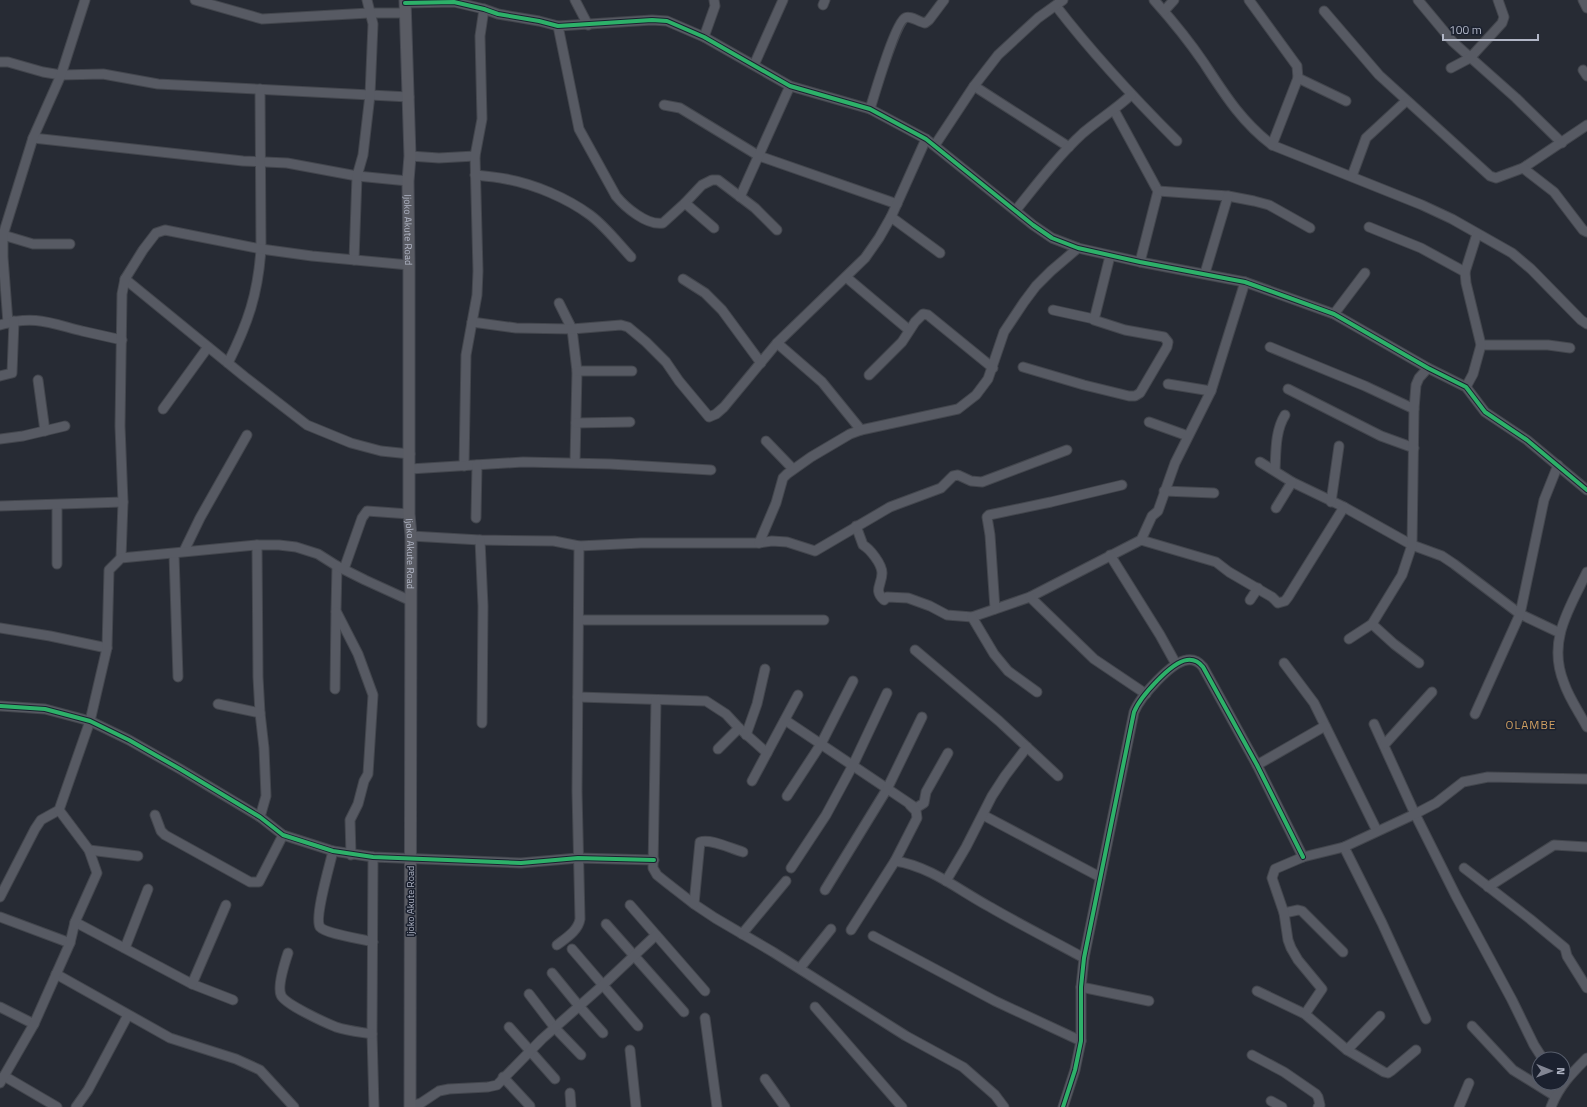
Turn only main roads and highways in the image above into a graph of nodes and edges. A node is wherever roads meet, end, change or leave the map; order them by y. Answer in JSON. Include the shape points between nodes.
{"nodes":[{"id":1,"x":404,"y":5,"type":"edge"},
{"id":2,"x":410,"y":1107,"type":"edge"}],
"edges":[{"from":1,"to":2,"type":"main road","name":"Ijoko Akute Road","via":[[410,156]]}]}
